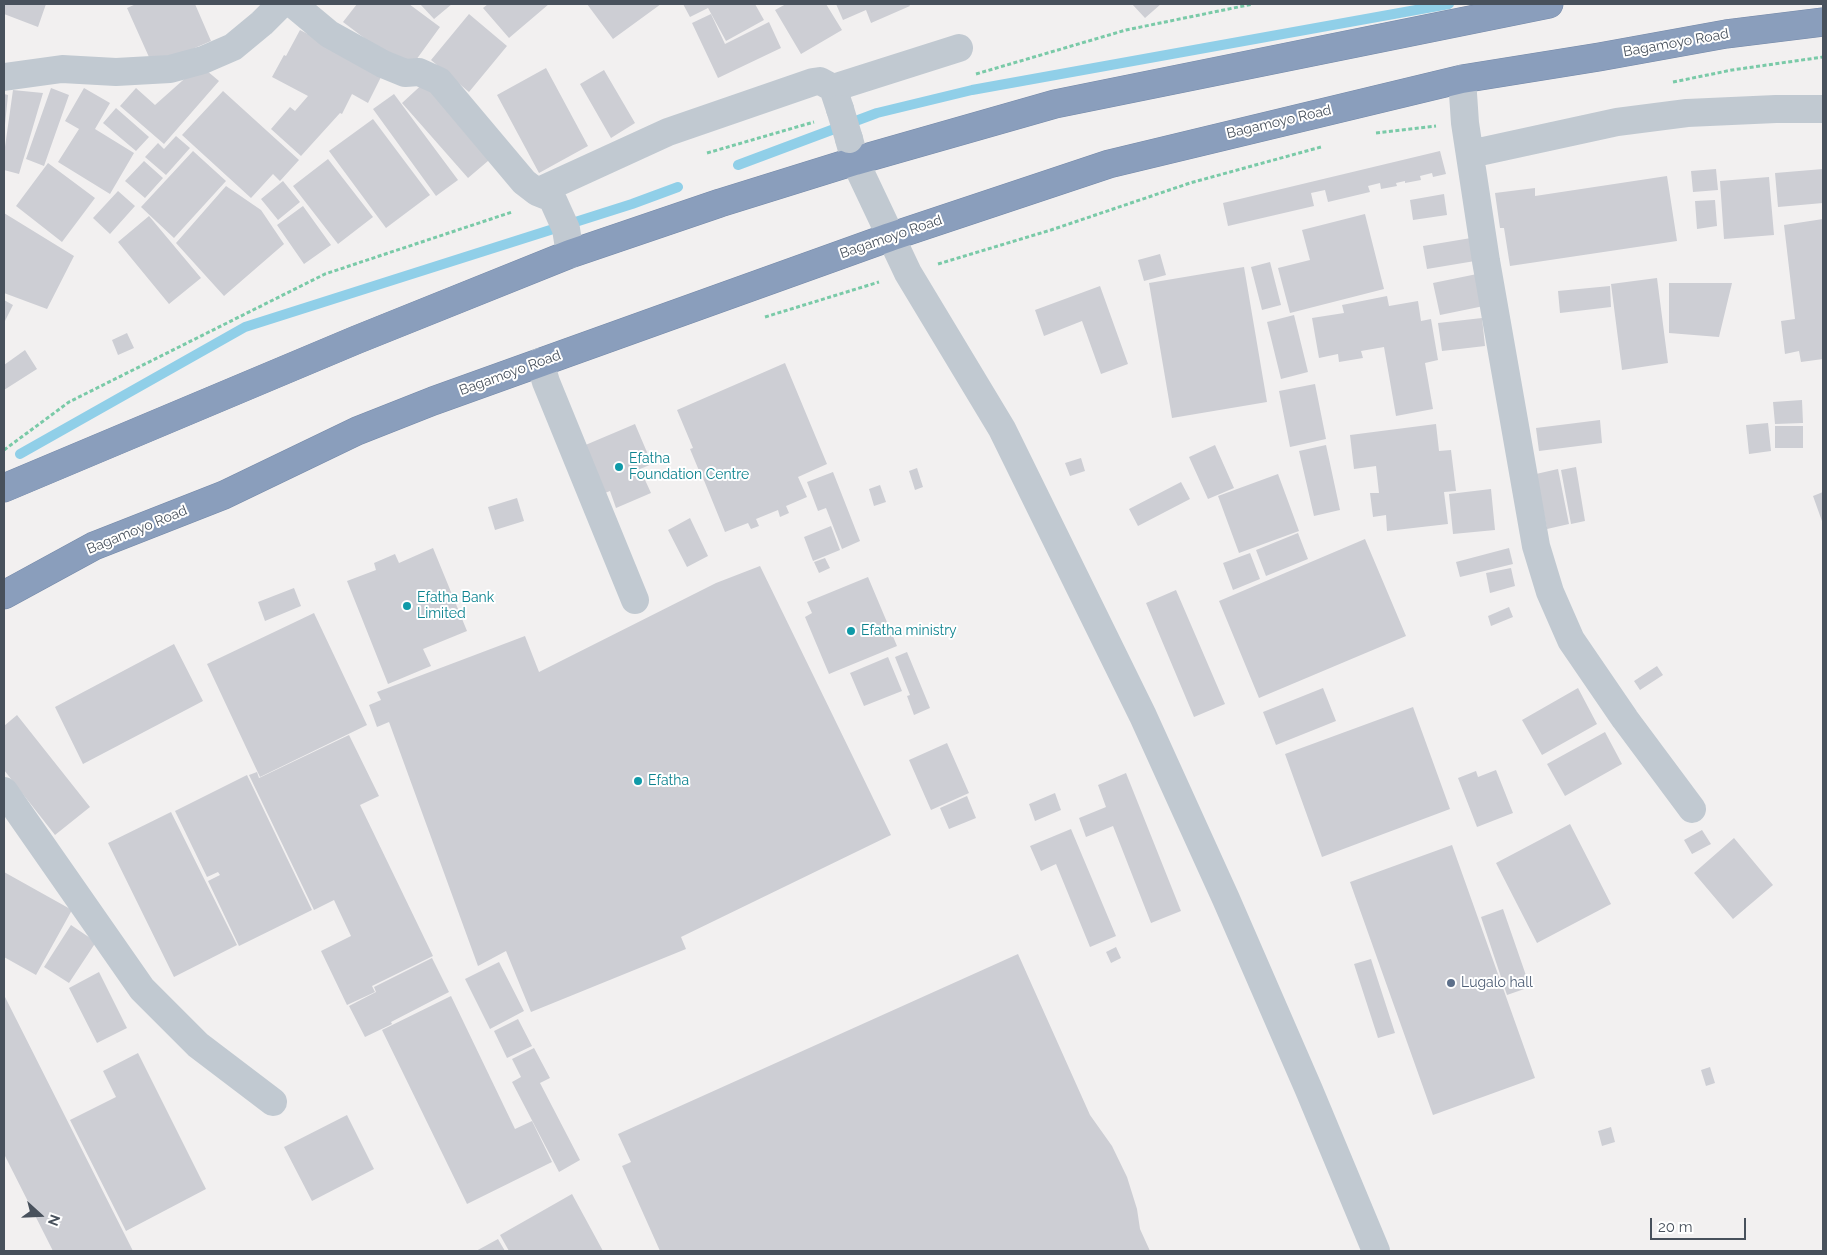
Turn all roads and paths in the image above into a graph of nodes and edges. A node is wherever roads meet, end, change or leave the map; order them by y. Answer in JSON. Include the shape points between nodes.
{"nodes":[{"id":1,"x":280,"y":4,"type":"edge"},
{"id":2,"x":293,"y":4,"type":"edge"},
{"id":3,"x":1253,"y":4,"type":"edge"},
{"id":4,"x":1549,"y":4,"type":"edge"},
{"id":5,"x":1823,"y":22,"type":"edge"},
{"id":6,"x":959,"y":48,"type":"dead end"},
{"id":7,"x":973,"y":75,"type":"dead end"},
{"id":8,"x":4,"y":77,"type":"edge"},
{"id":9,"x":1462,"y":79,"type":"junction"},
{"id":10,"x":831,"y":106,"type":"junction"},
{"id":11,"x":1823,"y":109,"type":"edge"},
{"id":12,"x":852,"y":150,"type":"junction"},
{"id":13,"x":705,"y":154,"type":"dead end"},
{"id":14,"x":1470,"y":154,"type":"junction"},
{"id":15,"x":548,"y":198,"type":"junction"},
{"id":16,"x":890,"y":237,"type":"junction"},
{"id":17,"x":568,"y":242,"type":"junction"},
{"id":18,"x":540,"y":362,"type":"junction"},
{"id":19,"x":4,"y":450,"type":"edge"},
{"id":20,"x":4,"y":488,"type":"edge"},
{"id":21,"x":4,"y":595,"type":"edge"},
{"id":22,"x":635,"y":600,"type":"dead end"},
{"id":23,"x":4,"y":791,"type":"edge"},
{"id":24,"x":1692,"y":810,"type":"dead end"},
{"id":25,"x":273,"y":1102,"type":"dead end"},
{"id":26,"x":1376,"y":1251,"type":"edge"}],
"edges":[{"from":1,"to":8,"type":"lane","via":[[233,47],[178,67],[116,72],[62,69]]},
{"from":2,"to":15,"type":"lane","via":[[329,34],[382,64],[405,73],[419,72],[439,81],[524,182]]},
{"from":3,"to":7,"type":"path","via":[[1126,30]]},
{"from":4,"to":12,"type":"highway","via":[[1056,104]]},
{"from":5,"to":9,"type":"highway","name":"Bagamoyo Road","via":[[1726,34]]},
{"from":6,"to":10,"type":"lane"},
{"from":9,"to":14,"type":"lane"},
{"from":9,"to":16,"type":"highway","name":"Bagamoyo Road","via":[[1109,164]]},
{"from":10,"to":12,"type":"lane","bridge":true},
{"from":10,"to":13,"type":"path"},
{"from":10,"to":15,"type":"lane","via":[[820,81],[813,82],[668,132]]},
{"from":11,"to":14,"type":"lane","via":[[1687,113],[1617,122]]},
{"from":12,"to":16,"type":"lane"},
{"from":12,"to":17,"type":"highway","via":[[720,202]]},
{"from":14,"to":24,"type":"lane","via":[[1536,546],[1550,592],[1571,640]]},
{"from":15,"to":17,"type":"lane"},
{"from":15,"to":19,"type":"path","via":[[325,274],[69,402]]},
{"from":16,"to":18,"type":"highway","name":"Bagamoyo Road"},
{"from":16,"to":26,"type":"lane","via":[[908,274],[1002,428],[1139,707],[1226,898]]},
{"from":17,"to":20,"type":"highway","via":[[356,340]]},
{"from":18,"to":21,"type":"highway","name":"Bagamoyo Road","via":[[358,431],[224,495],[94,546]]},
{"from":18,"to":22,"type":"lane"},
{"from":23,"to":25,"type":"lane","via":[[142,988],[198,1045]]}]}
